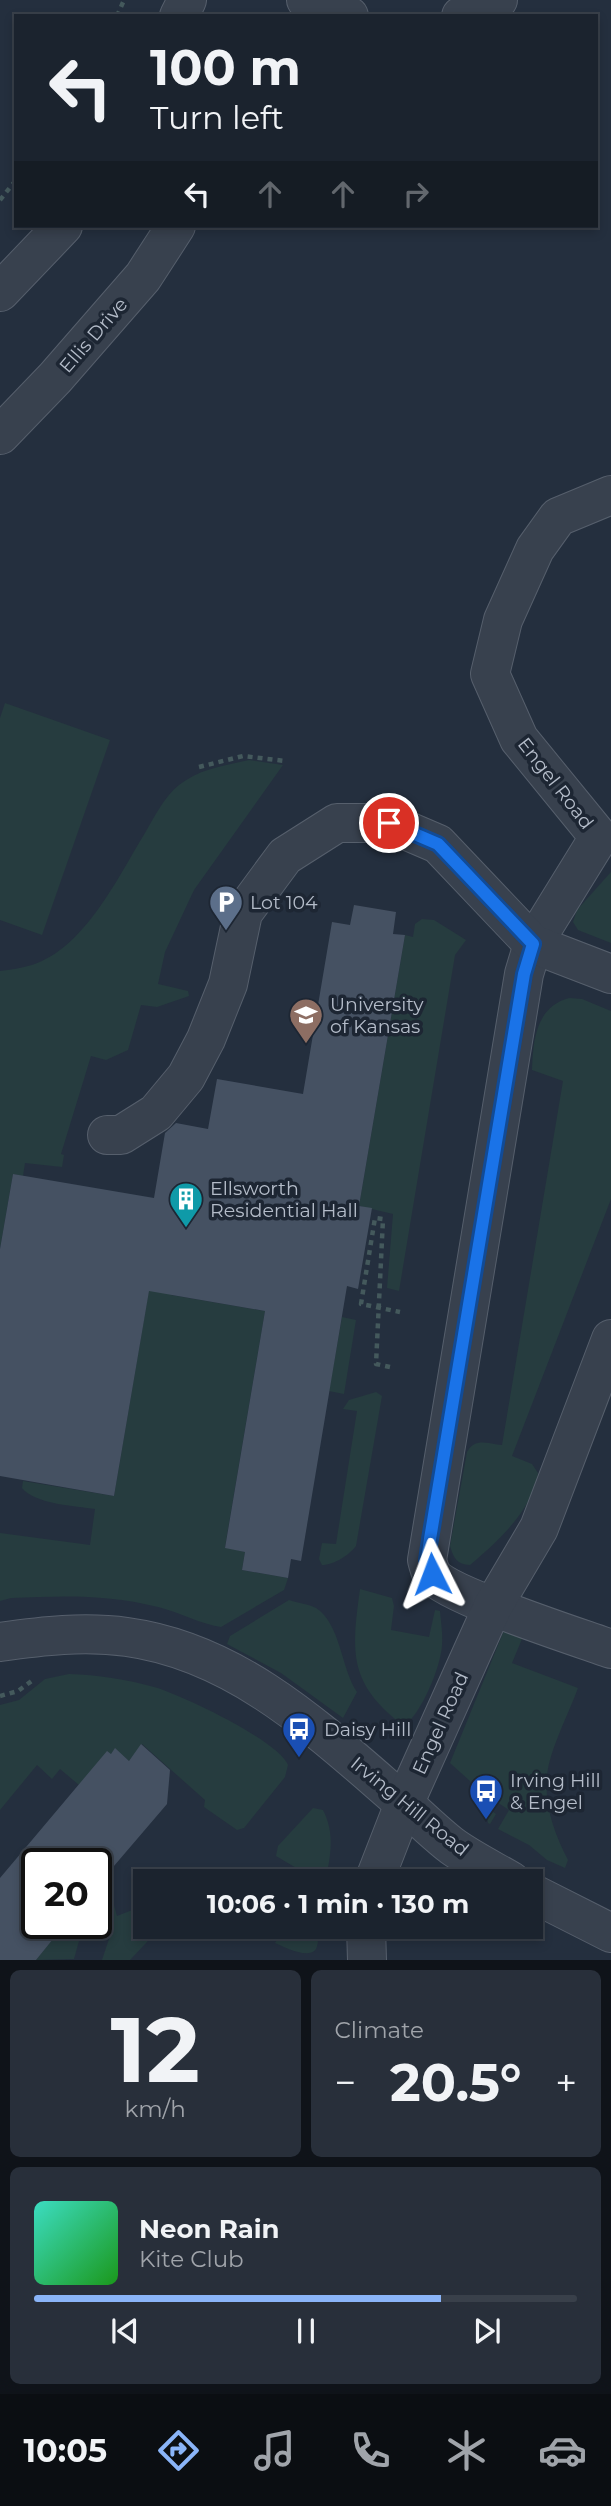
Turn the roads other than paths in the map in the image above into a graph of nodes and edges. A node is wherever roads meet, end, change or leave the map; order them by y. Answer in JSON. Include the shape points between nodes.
{"nodes":[{"id":1,"x":306,"y":0,"type":"edge"},
{"id":2,"x":498,"y":0,"type":"edge"},
{"id":3,"x":344,"y":14,"type":"edge"},
{"id":4,"x":466,"y":14,"type":"edge"},
{"id":5,"x":61,"y":228,"type":"edge"},
{"id":6,"x":175,"y":228,"type":"edge"},
{"id":7,"x":0,"y":292,"type":"edge"},
{"id":8,"x":0,"y":435,"type":"edge"},
{"id":9,"x":611,"y":495,"type":"edge"},
{"id":10,"x":605,"y":839,"type":"edge"},
{"id":11,"x":533,"y":944,"type":"junction"},
{"id":12,"x":611,"y":974,"type":"edge"},
{"id":13,"x":107,"y":1135,"type":"dead end"},
{"id":14,"x":611,"y":1339,"type":"edge"},
{"id":15,"x":493,"y":1606,"type":"junction"},
{"id":16,"x":0,"y":1642,"type":"edge"},
{"id":17,"x":611,"y":1648,"type":"edge"},
{"id":18,"x":404,"y":1804,"type":"junction"},
{"id":19,"x":379,"y":1869,"type":"edge"},
{"id":20,"x":491,"y":1869,"type":"edge"},
{"id":21,"x":543,"y":1899,"type":"edge"},
{"id":22,"x":611,"y":1933,"type":"edge"},
{"id":23,"x":366,"y":1939,"type":"edge"},
{"id":24,"x":367,"y":1960,"type":"edge"}],
"edges":[{"from":1,"to":3,"type":"street"},
{"from":2,"to":4,"type":"street"},
{"from":5,"to":7,"type":"street"},
{"from":6,"to":8,"type":"street","name":"Ellis Drive","via":[[144,276]]},
{"from":9,"to":10,"type":"street","name":"Engel Road","via":[[558,517],[535,549],[503,620],[490,674],[519,739]]},
{"from":10,"to":11,"type":"street","name":"Engel Road"},
{"from":11,"to":12,"type":"street"},
{"from":11,"to":13,"type":"street","via":[[438,844],[389,823],[337,823],[285,856],[243,913],[228,984],[186,1077],[156,1113],[121,1135]]},
{"from":11,"to":15,"type":"street","name":"Engel Road","via":[[524,974],[427,1560],[432,1574],[445,1585]]},
{"from":14,"to":15,"type":"street","via":[[539,1528]]},
{"from":15,"to":17,"type":"street","name":"Engel Road"},
{"from":15,"to":18,"type":"street","name":"Engel Road"},
{"from":16,"to":18,"type":"street","name":"Irving Hill Road","via":[[63,1634],[114,1636],[190,1653],[267,1692]]},
{"from":18,"to":19,"type":"street","name":"Engel Road"},
{"from":18,"to":20,"type":"street","name":"Irving Hill Road","via":[[452,1846]]},
{"from":21,"to":22,"type":"street"},
{"from":23,"to":24,"type":"street"}]}
